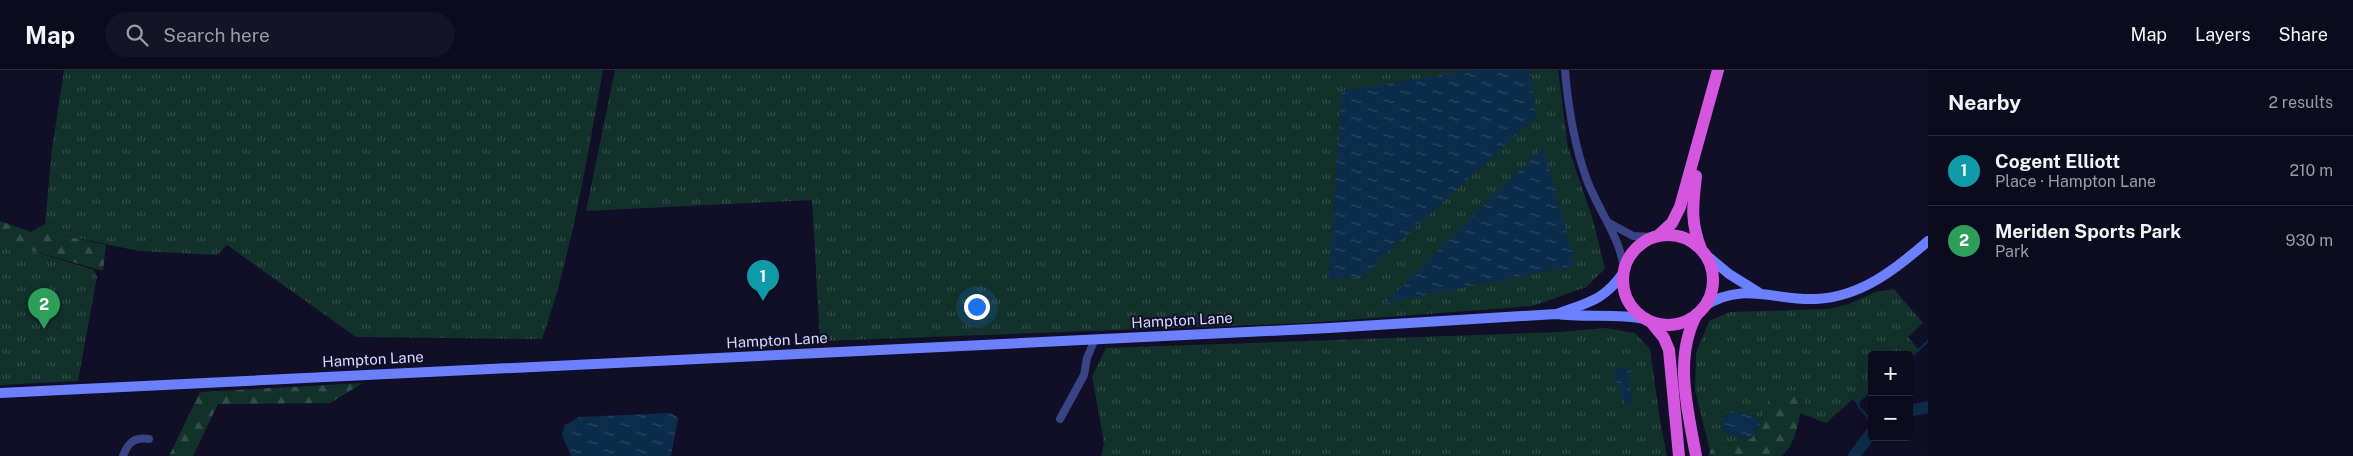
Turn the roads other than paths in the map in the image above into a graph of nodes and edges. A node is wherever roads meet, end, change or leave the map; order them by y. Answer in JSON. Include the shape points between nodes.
{"nodes":[{"id":1,"x":1565,"y":70,"type":"edge"},
{"id":2,"x":1718,"y":70,"type":"edge"},
{"id":3,"x":1700,"y":135,"type":"junction"},
{"id":4,"x":1608,"y":223,"type":"junction"},
{"id":5,"x":1656,"y":237,"type":"junction"},
{"id":6,"x":1928,"y":241,"type":"edge"},
{"id":7,"x":1703,"y":252,"type":"junction"},
{"id":8,"x":1624,"y":271,"type":"junction"},
{"id":9,"x":1758,"y":292,"type":"junction"},
{"id":10,"x":1701,"y":310,"type":"junction"},
{"id":11,"x":1556,"y":314,"type":"junction"},
{"id":12,"x":1648,"y":320,"type":"junction"},
{"id":13,"x":1095,"y":339,"type":"junction"},
{"id":14,"x":0,"y":393,"type":"edge"},
{"id":15,"x":1060,"y":418,"type":"dead end"},
{"id":16,"x":131,"y":432,"type":"dead end"},
{"id":17,"x":149,"y":439,"type":"dead end"},
{"id":18,"x":134,"y":440,"type":"junction"},
{"id":19,"x":123,"y":456,"type":"edge"},
{"id":20,"x":1678,"y":456,"type":"edge"},
{"id":21,"x":1696,"y":456,"type":"edge"}],
"edges":[{"from":1,"to":4,"type":"street","via":[[1581,162]]},
{"from":2,"to":3,"type":"highway"},
{"from":3,"to":5,"type":"highway","via":[[1680,207],[1672,223]]},
{"from":3,"to":7,"type":"highway","via":[[1692,216],[1694,232]]},
{"from":4,"to":5,"type":"street","via":[[1633,236]]},
{"from":4,"to":8,"type":"street","via":[[1620,248]]},
{"from":5,"to":7,"type":"highway","via":[[1681,237]]},
{"from":5,"to":8,"type":"highway","via":[[1638,246]]},
{"from":6,"to":9,"type":"main road","via":[[1874,282],[1841,295],[1803,299]]},
{"from":7,"to":9,"type":"main road"},
{"from":7,"to":10,"type":"highway","via":[[1713,280],[1710,295]]},
{"from":8,"to":11,"type":"main road","name":"Hampton Lane","via":[[1600,298]]},
{"from":8,"to":12,"type":"highway","via":[[1624,289],[1629,304]]},
{"from":9,"to":10,"type":"main road","via":[[1727,294]]},
{"from":10,"to":12,"type":"highway","via":[[1678,324],[1665,325]]},
{"from":10,"to":21,"type":"highway","via":[[1686,341],[1683,364]]},
{"from":11,"to":12,"type":"main road","name":"Hampton Lane","via":[[1620,314]]},
{"from":11,"to":13,"type":"main road","name":"Hampton Lane"},
{"from":12,"to":20,"type":"highway","via":[[1664,338],[1669,350]]},
{"from":13,"to":14,"type":"main road","name":"Hampton Lane"},
{"from":13,"to":15,"type":"street","via":[[1084,375]]},
{"from":16,"to":18,"type":"street"},
{"from":17,"to":18,"type":"street"},
{"from":18,"to":19,"type":"street","via":[[128,444]]}]}
